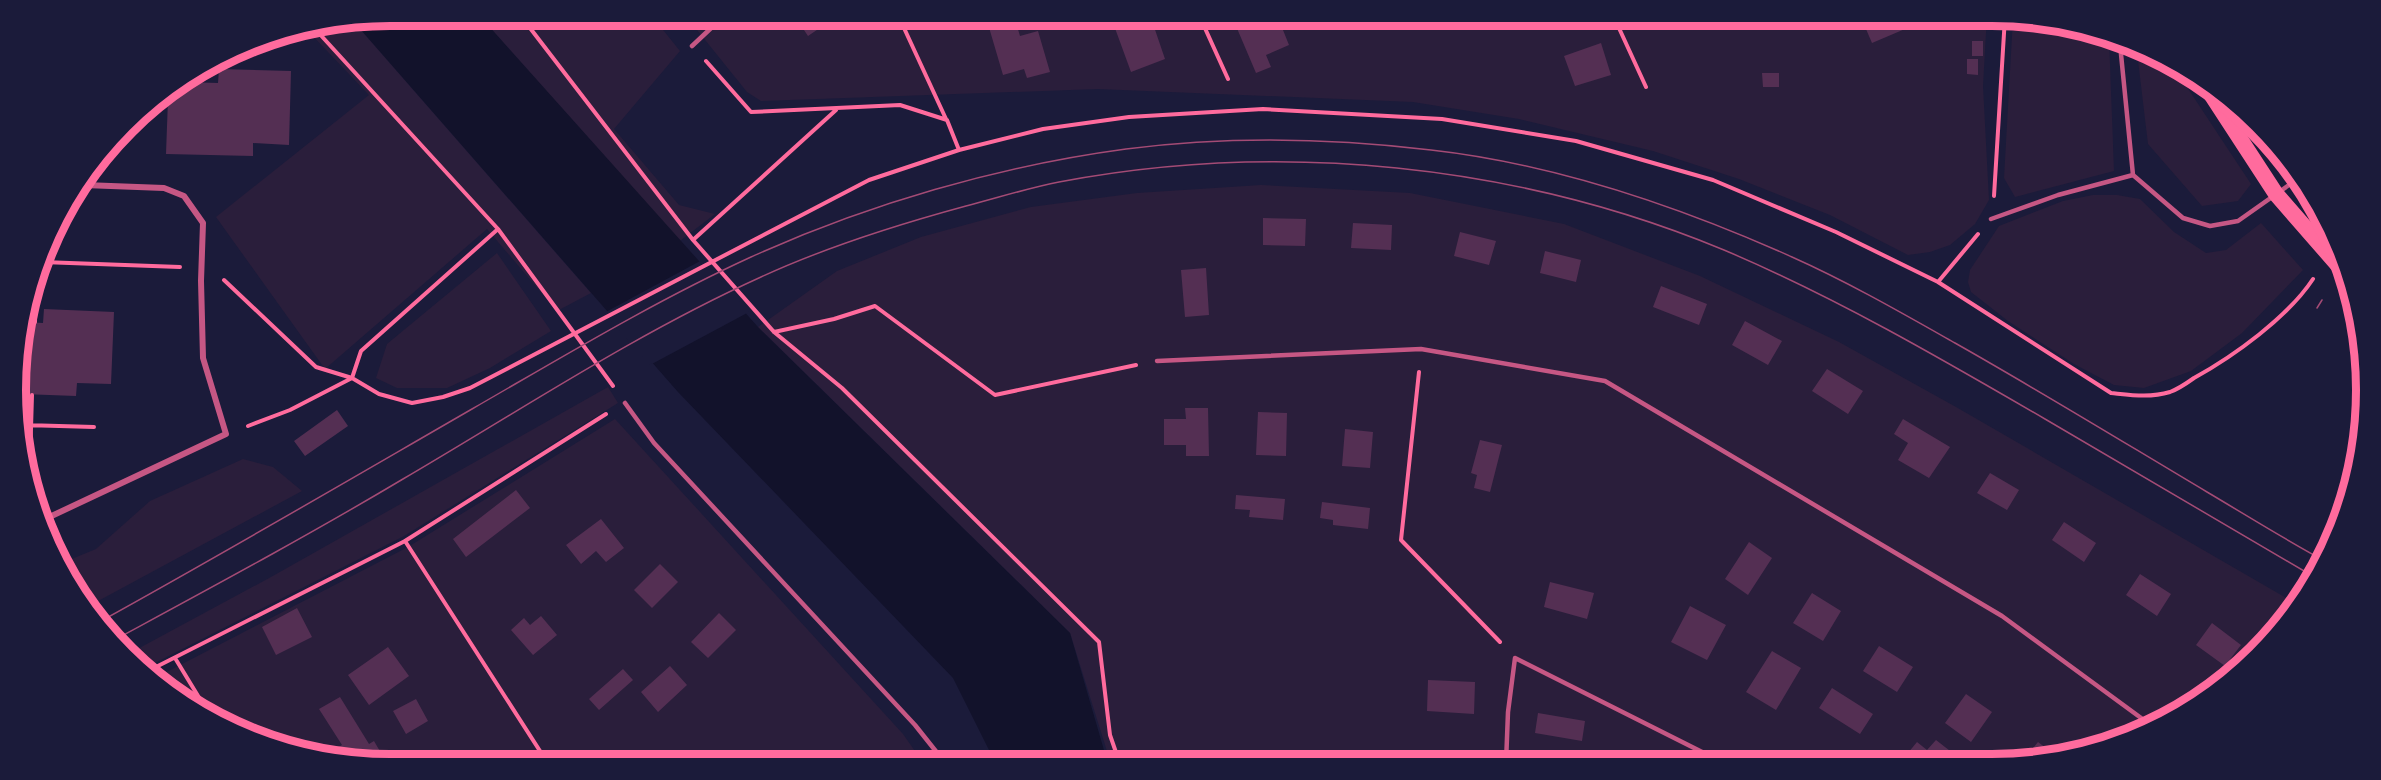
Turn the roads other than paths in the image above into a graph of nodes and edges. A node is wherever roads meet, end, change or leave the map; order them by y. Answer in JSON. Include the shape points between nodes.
{"nodes":[{"id":1,"x":713,"y":26,"type":"edge"},
{"id":2,"x":692,"y":46,"type":"road end"},
{"id":3,"x":2121,"y":50,"type":"edge"},
{"id":4,"x":2218,"y":105,"type":"edge"},
{"id":5,"x":2133,"y":175,"type":"junction"},
{"id":6,"x":2291,"y":183,"type":"edge"},
{"id":7,"x":88,"y":185,"type":"edge"},
{"id":8,"x":2276,"y":194,"type":"junction"},
{"id":9,"x":1991,"y":219,"type":"road end"},
{"id":10,"x":2330,"y":256,"type":"edge"},
{"id":11,"x":1156,"y":361,"type":"road end"},
{"id":12,"x":626,"y":402,"type":"road end"},
{"id":13,"x":49,"y":517,"type":"edge"},
{"id":14,"x":2144,"y":720,"type":"edge"},
{"id":15,"x":938,"y":754,"type":"edge"},
{"id":16,"x":1506,"y":754,"type":"edge"},
{"id":17,"x":1706,"y":754,"type":"edge"}],
"edges":[{"from":1,"to":2,"type":"lane"},
{"from":3,"to":5,"type":"lane"},
{"from":4,"to":8,"type":"highway"},
{"from":5,"to":8,"type":"lane","via":[[2183,218],[2210,226],[2238,221]]},
{"from":5,"to":9,"type":"lane","via":[[2058,195]]},
{"from":6,"to":8,"type":"lane"},
{"from":7,"to":13,"type":"street","via":[[164,188],[184,196],[203,223],[203,358],[226,434]]},
{"from":8,"to":10,"type":"highway"},
{"from":11,"to":14,"type":"lane","via":[[1421,349],[1605,381],[2002,616]]},
{"from":12,"to":15,"type":"lane","via":[[654,443]]},
{"from":16,"to":17,"type":"lane","via":[[1515,658]]}]}
